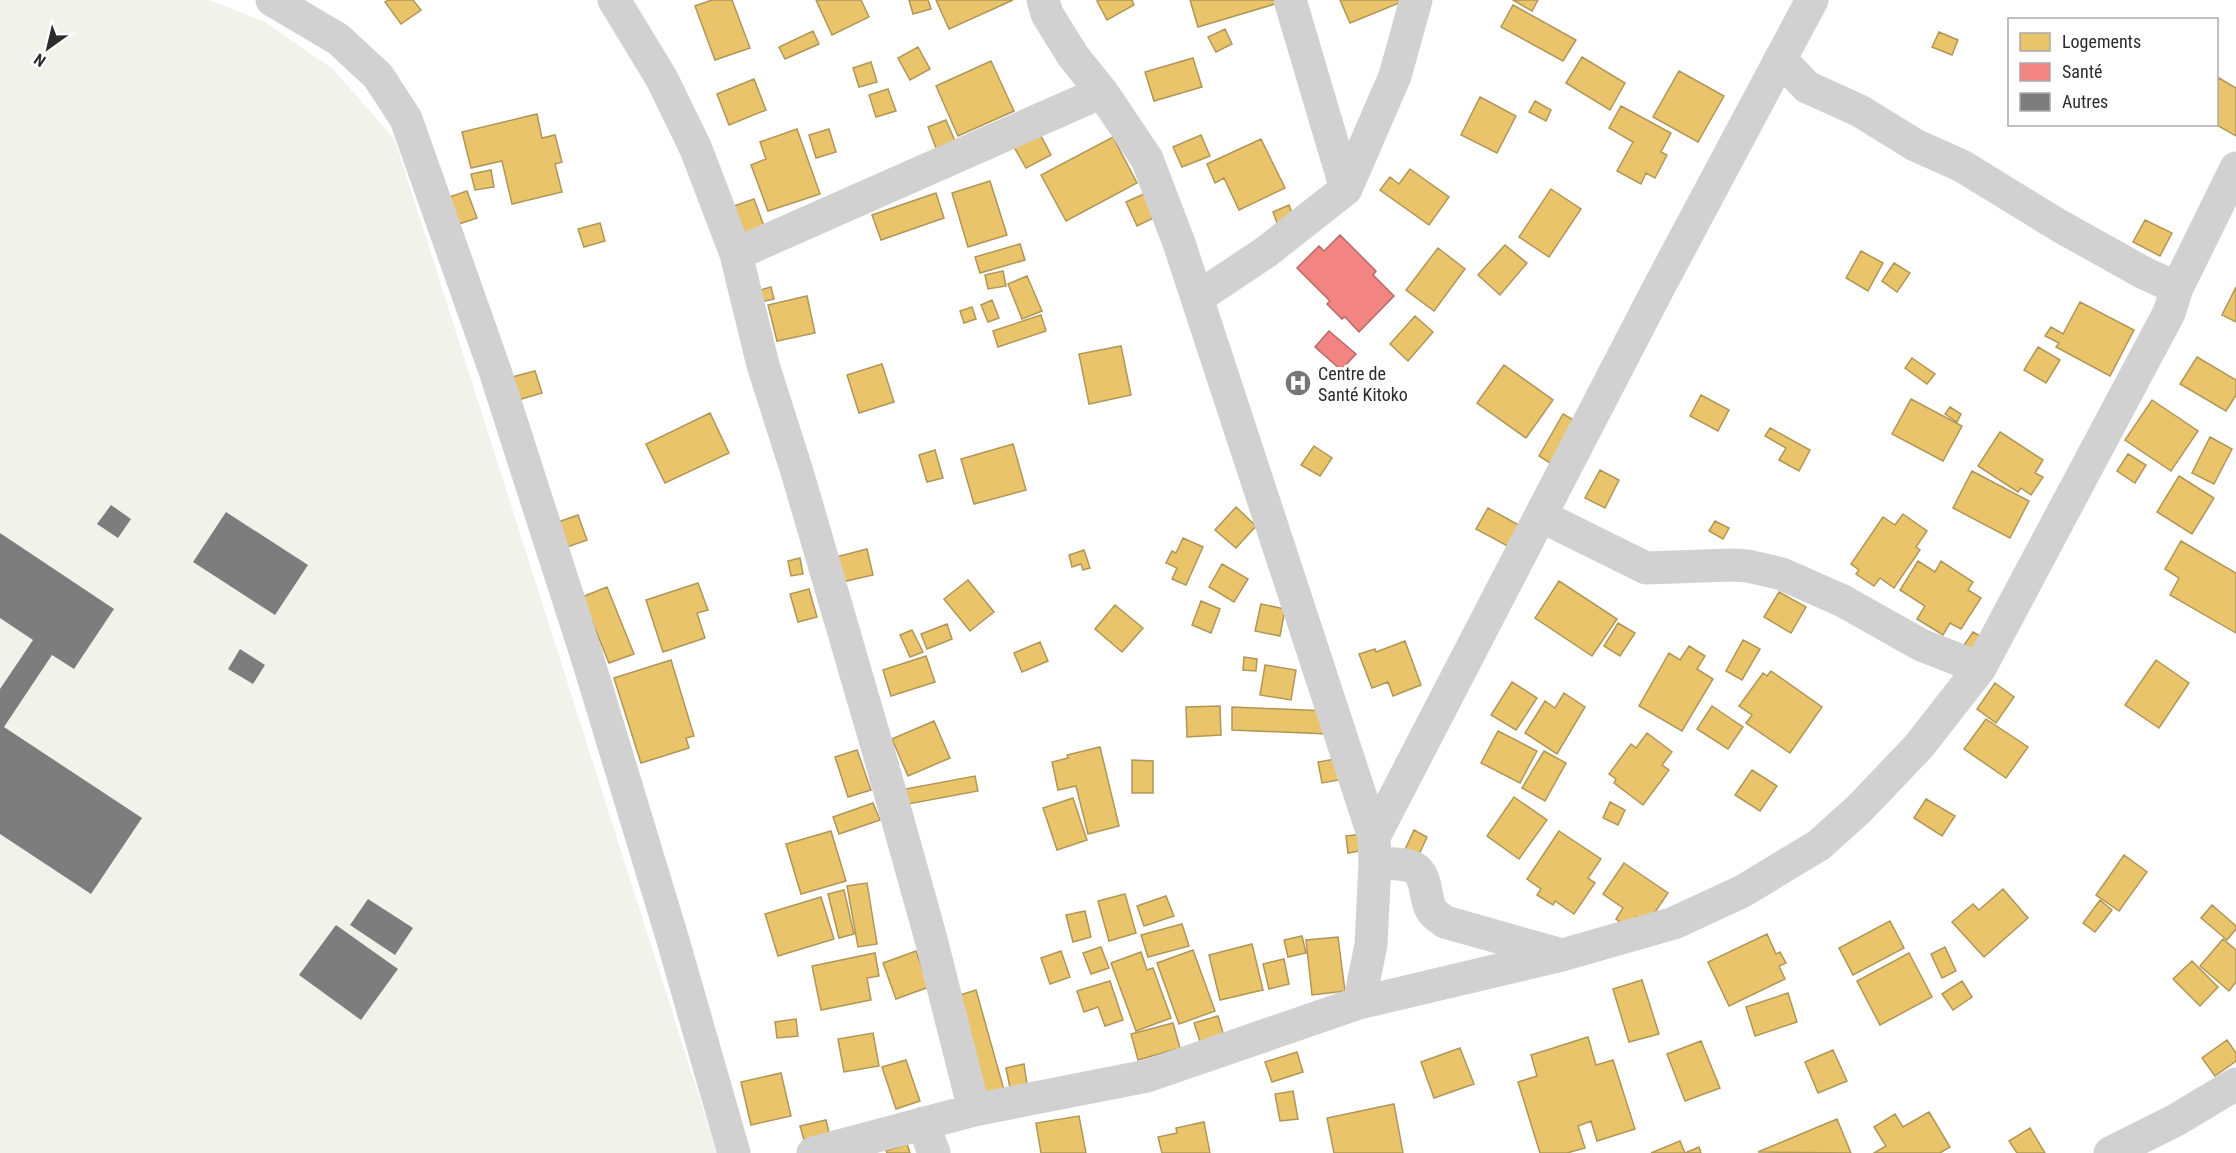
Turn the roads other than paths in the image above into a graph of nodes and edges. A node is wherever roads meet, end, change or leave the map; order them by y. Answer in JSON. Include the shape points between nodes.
{"nodes":[{"id":1,"x":272,"y":0,"type":"edge"},
{"id":2,"x":614,"y":0,"type":"edge"},
{"id":3,"x":1043,"y":0,"type":"edge"},
{"id":4,"x":1290,"y":0,"type":"edge"},
{"id":5,"x":1416,"y":0,"type":"edge"},
{"id":6,"x":1812,"y":0,"type":"edge"},
{"id":7,"x":1780,"y":59,"type":"junction"},
{"id":8,"x":1101,"y":92,"type":"junction"},
{"id":9,"x":2236,"y":168,"type":"edge"},
{"id":10,"x":1346,"y":189,"type":"junction"},
{"id":11,"x":736,"y":254,"type":"junction"},
{"id":12,"x":2177,"y":288,"type":"junction"},
{"id":13,"x":1197,"y":298,"type":"junction"},
{"id":14,"x":1541,"y":516,"type":"junction"},
{"id":15,"x":1980,"y":668,"type":"junction"},
{"id":16,"x":1375,"y":850,"type":"junction"},
{"id":17,"x":1562,"y":955,"type":"junction"},
{"id":18,"x":1359,"y":1003,"type":"junction"},
{"id":19,"x":2236,"y":1084,"type":"edge"},
{"id":20,"x":974,"y":1110,"type":"junction"},
{"id":21,"x":922,"y":1123,"type":"junction"},
{"id":22,"x":734,"y":1153,"type":"edge"},
{"id":23,"x":813,"y":1153,"type":"edge"},
{"id":24,"x":934,"y":1153,"type":"edge"},
{"id":25,"x":2110,"y":1153,"type":"edge"}],
"edges":[{"from":1,"to":22,"type":"street","via":[[338,39],[378,76],[406,119],[495,371],[588,660]]},
{"from":2,"to":11,"type":"street","via":[[662,79],[696,149]]},
{"from":3,"to":8,"type":"street","via":[[1047,14],[1073,56]]},
{"from":4,"to":10,"type":"street"},
{"from":5,"to":10,"type":"street","via":[[1395,76]]},
{"from":6,"to":7,"type":"street"},
{"from":7,"to":12,"type":"street","via":[[1807,87],[1962,166],[2058,225]]},
{"from":7,"to":14,"type":"street"},
{"from":8,"to":11,"type":"street"},
{"from":8,"to":13,"type":"street","via":[[1147,159]]},
{"from":9,"to":12,"type":"street"},
{"from":10,"to":13,"type":"street","via":[[1266,252]]},
{"from":11,"to":20,"type":"street","via":[[763,365],[928,928]]},
{"from":12,"to":15,"type":"street","via":[[2169,313]]},
{"from":13,"to":16,"type":"street"},
{"from":14,"to":15,"type":"street","via":[[1646,568],[1740,565],[1782,574],[1843,601],[1921,645]]},
{"from":14,"to":16,"type":"street"},
{"from":15,"to":17,"type":"street","via":[[1920,746],[1819,845],[1743,891],[1674,923]]},
{"from":16,"to":17,"type":"street","via":[[1418,870],[1430,909],[1445,922]]},
{"from":16,"to":18,"type":"street","via":[[1371,945]]},
{"from":17,"to":18,"type":"street"},
{"from":18,"to":20,"type":"street","via":[[1147,1076]]},
{"from":19,"to":25,"type":"street"},
{"from":20,"to":21,"type":"street"},
{"from":21,"to":23,"type":"street"},
{"from":21,"to":24,"type":"street"}]}
